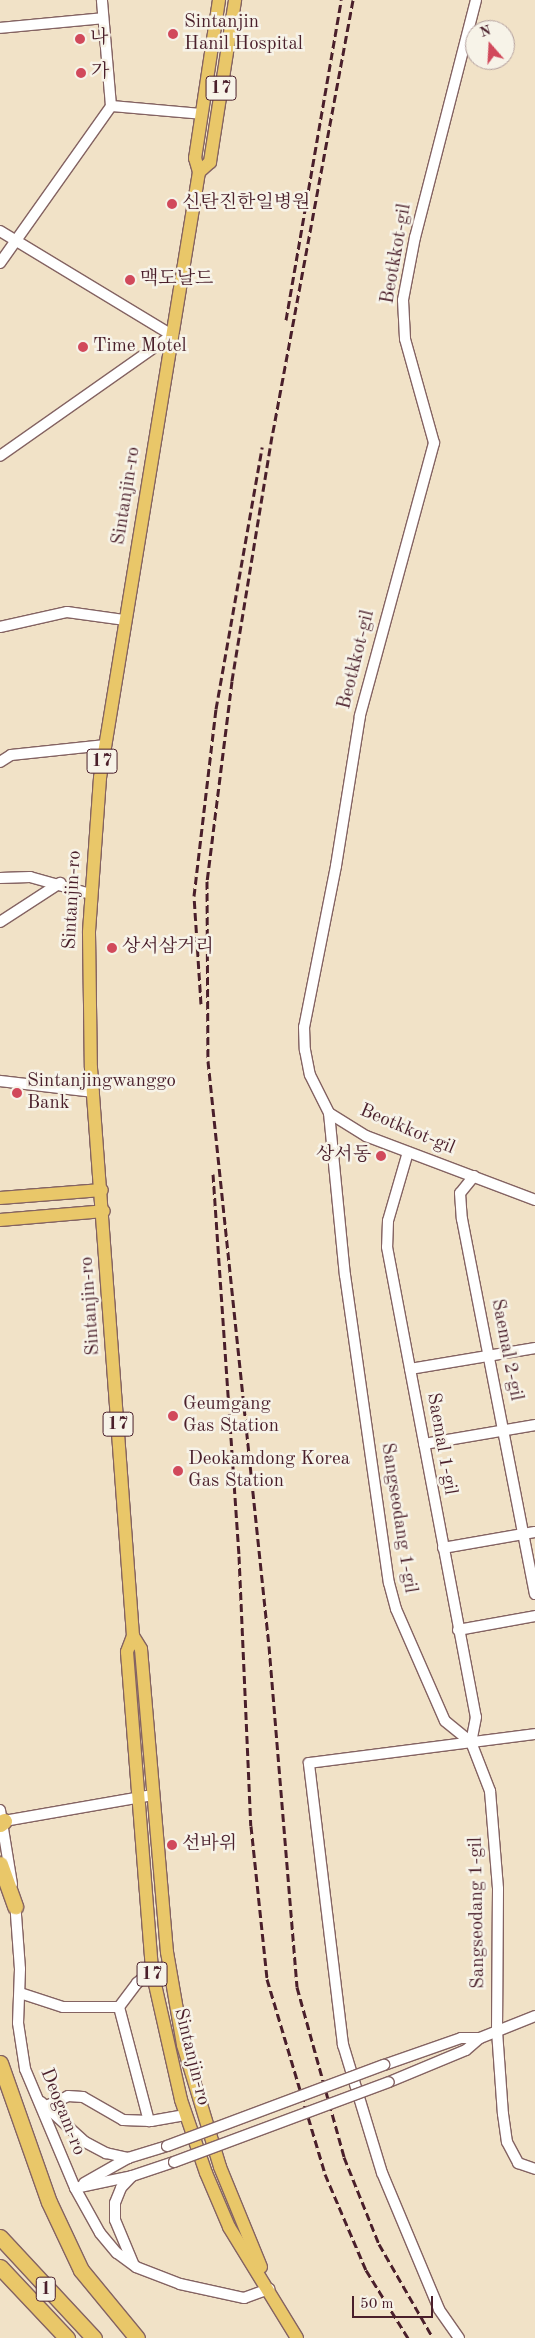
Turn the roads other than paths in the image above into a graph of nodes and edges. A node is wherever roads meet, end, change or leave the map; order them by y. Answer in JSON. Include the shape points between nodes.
{"nodes":[{"id":1,"x":102,"y":0,"type":"edge"},
{"id":2,"x":219,"y":0,"type":"edge"},
{"id":3,"x":234,"y":0,"type":"edge"},
{"id":4,"x":476,"y":0,"type":"edge"},
{"id":5,"x":103,"y":18,"type":"junction"},
{"id":6,"x":0,"y":28,"type":"edge"},
{"id":7,"x":111,"y":106,"type":"junction"},
{"id":8,"x":202,"y":114,"type":"junction"},
{"id":9,"x":199,"y":172,"type":"junction"},
{"id":10,"x":0,"y":231,"type":"edge"},
{"id":11,"x":16,"y":241,"type":"junction"},
{"id":12,"x":0,"y":263,"type":"edge"},
{"id":13,"x":172,"y":335,"type":"junction"},
{"id":14,"x":0,"y":456,"type":"edge"},
{"id":15,"x":126,"y":620,"type":"junction"},
{"id":16,"x":0,"y":627,"type":"edge"},
{"id":17,"x":105,"y":745,"type":"junction"},
{"id":18,"x":0,"y":762,"type":"edge"},
{"id":19,"x":0,"y":878,"type":"edge"},
{"id":20,"x":60,"y":883,"type":"junction"},
{"id":21,"x":91,"y":894,"type":"junction"},
{"id":22,"x":0,"y":922,"type":"edge"},
{"id":23,"x":0,"y":1082,"type":"edge"},
{"id":24,"x":93,"y":1092,"type":"junction"},
{"id":25,"x":329,"y":1113,"type":"junction"},
{"id":26,"x":408,"y":1152,"type":"junction"},
{"id":27,"x":474,"y":1176,"type":"junction"},
{"id":28,"x":102,"y":1190,"type":"junction"},
{"id":29,"x":0,"y":1198,"type":"edge"},
{"id":30,"x":535,"y":1200,"type":"edge"},
{"id":31,"x":104,"y":1211,"type":"junction"},
{"id":32,"x":0,"y":1220,"type":"edge"},
{"id":33,"x":535,"y":1348,"type":"edge"},
{"id":34,"x":489,"y":1355,"type":"junction"},
{"id":35,"x":410,"y":1369,"type":"junction"},
{"id":36,"x":535,"y":1425,"type":"edge"},
{"id":37,"x":504,"y":1430,"type":"junction"},
{"id":38,"x":424,"y":1444,"type":"junction"},
{"id":39,"x":535,"y":1532,"type":"edge"},
{"id":40,"x":524,"y":1534,"type":"junction"},
{"id":41,"x":443,"y":1548,"type":"junction"},
{"id":42,"x":535,"y":1594,"type":"edge"},
{"id":43,"x":535,"y":1616,"type":"edge"},
{"id":44,"x":458,"y":1630,"type":"junction"},
{"id":45,"x":133,"y":1636,"type":"junction"},
{"id":46,"x":535,"y":1734,"type":"edge"},
{"id":47,"x":471,"y":1742,"type":"junction"},
{"id":48,"x":153,"y":1795,"type":"junction"},
{"id":49,"x":137,"y":1798,"type":"junction"},
{"id":50,"x":1,"y":1819,"type":"edge"},
{"id":51,"x":0,"y":1864,"type":"edge"},
{"id":52,"x":16,"y":1906,"type":"junction"},
{"id":53,"x":152,"y":1972,"type":"junction"},
{"id":54,"x":20,"y":1993,"type":"junction"},
{"id":55,"x":119,"y":2006,"type":"junction"},
{"id":56,"x":535,"y":2016,"type":"edge"},
{"id":57,"x":498,"y":2031,"type":"junction"},
{"id":58,"x":480,"y":2038,"type":"junction"},
{"id":59,"x":0,"y":2063,"type":"edge"},
{"id":60,"x":34,"y":2094,"type":"junction"},
{"id":61,"x":46,"y":2106,"type":"junction"},
{"id":62,"x":186,"y":2115,"type":"junction"},
{"id":63,"x":149,"y":2121,"type":"junction"},
{"id":64,"x":128,"y":2158,"type":"junction"},
{"id":65,"x":535,"y":2169,"type":"edge"},
{"id":66,"x":132,"y":2176,"type":"junction"},
{"id":67,"x":75,"y":2188,"type":"junction"},
{"id":68,"x":0,"y":2237,"type":"edge"},
{"id":69,"x":0,"y":2267,"type":"edge"},
{"id":70,"x":136,"y":2267,"type":"junction"},
{"id":71,"x":269,"y":2289,"type":"junction"},
{"id":72,"x":67,"y":2338,"type":"edge"},
{"id":73,"x":94,"y":2338,"type":"edge"},
{"id":74,"x":137,"y":2338,"type":"edge"},
{"id":75,"x":297,"y":2338,"type":"edge"},
{"id":76,"x":459,"y":2338,"type":"edge"}],
"edges":[{"from":1,"to":5,"type":"street"},
{"from":2,"to":8,"type":"main road","name":"Sintanjin-ro","number":"17"},
{"from":3,"to":9,"type":"main road","name":"Sintanjin-ro","number":"17","via":[[210,162]]},
{"from":4,"to":25,"type":"street","name":"Beotkkot-gil","via":[[415,237],[403,300],[405,339],[434,443],[360,716],[336,866],[304,1027],[310,1075]]},
{"from":5,"to":6,"type":"street"},
{"from":5,"to":7,"type":"street"},
{"from":7,"to":8,"type":"street"},
{"from":7,"to":11,"type":"street"},
{"from":8,"to":9,"type":"main road","name":"Sintanjin-ro","number":"17","via":[[195,158]]},
{"from":9,"to":13,"type":"main road","name":"Sintanjin-ro","number":"17"},
{"from":10,"to":11,"type":"street"},
{"from":11,"to":12,"type":"street"},
{"from":11,"to":13,"type":"street"},
{"from":13,"to":14,"type":"street"},
{"from":13,"to":15,"type":"main road","name":"Sintanjin-ro","number":"17"},
{"from":15,"to":16,"type":"street","via":[[67,612]]},
{"from":15,"to":17,"type":"main road","name":"Sintanjin-ro","number":"17"},
{"from":17,"to":18,"type":"street","via":[[11,756]]},
{"from":17,"to":21,"type":"main road","name":"Sintanjin-ro","number":"17"},
{"from":19,"to":20,"type":"street","via":[[30,877]]},
{"from":20,"to":21,"type":"street"},
{"from":20,"to":22,"type":"street"},
{"from":21,"to":24,"type":"main road","name":"Sintanjin-ro","number":"17"},
{"from":23,"to":24,"type":"street"},
{"from":24,"to":28,"type":"main road","name":"Sintanjin-ro","number":"17"},
{"from":25,"to":26,"type":"street","name":"Beotkkot-gil","via":[[366,1136]]},
{"from":25,"to":47,"type":"street","name":"Sangseodang 1-gil","via":[[345,1275],[389,1583],[396,1610],[445,1721]]},
{"from":26,"to":27,"type":"street","name":"Beotkkot-gil"},
{"from":26,"to":35,"type":"street","name":"Saemal 1-gil","via":[[388,1220],[387,1247]]},
{"from":27,"to":30,"type":"street","name":"Beotkkot-gil"},
{"from":27,"to":34,"type":"street","name":"Saemal 2-gil","via":[[460,1193],[461,1210]]},
{"from":28,"to":29,"type":"main road"},
{"from":28,"to":31,"type":"main road","name":"Sintanjin-ro","number":"17"},
{"from":31,"to":32,"type":"main road"},
{"from":31,"to":45,"type":"main road","name":"Sintanjin-ro","number":"17"},
{"from":33,"to":34,"type":"street"},
{"from":34,"to":35,"type":"street"},
{"from":34,"to":37,"type":"street","name":"Saemal 2-gil"},
{"from":35,"to":38,"type":"street","name":"Saemal 1-gil"},
{"from":36,"to":37,"type":"street"},
{"from":37,"to":38,"type":"street"},
{"from":37,"to":40,"type":"street","name":"Saemal 2-gil"},
{"from":38,"to":41,"type":"street","name":"Saemal 1-gil"},
{"from":39,"to":40,"type":"street"},
{"from":40,"to":41,"type":"street"},
{"from":40,"to":42,"type":"street","name":"Saemal 2-gil"},
{"from":41,"to":44,"type":"street","name":"Saemal 1-gil"},
{"from":43,"to":44,"type":"street"},
{"from":44,"to":47,"type":"street","name":"Saemal 1-gil","via":[[476,1717]]},
{"from":45,"to":48,"type":"main road","name":"Sintanjin-ro","number":"17","via":[[141,1649]]},
{"from":45,"to":49,"type":"main road","name":"Sintanjin-ro","number":"17","via":[[127,1652]]},
{"from":46,"to":47,"type":"street"},
{"from":47,"to":57,"type":"street","name":"Sangseodang 1-gil","via":[[490,1791],[498,1889]]},
{"from":47,"to":76,"type":"street","via":[[309,1763],[343,2045],[385,2182],[439,2309]]},
{"from":48,"to":49,"type":"street"},
{"from":48,"to":71,"type":"main road","name":"Sintanjin-ro","number":"17","via":[[167,1952],[182,2045],[220,2167]]},
{"from":49,"to":50,"type":"street"},
{"from":49,"to":53,"type":"main road","name":"Sintanjin-ro","number":"17"},
{"from":50,"to":52,"type":"street","name":"Deogam-ro"},
{"from":51,"to":52,"type":"highway"},
{"from":52,"to":54,"type":"street","name":"Deogam-ro"},
{"from":53,"to":55,"type":"street","via":[[137,1983]]},
{"from":53,"to":62,"type":"main road","name":"Sintanjin-ro","number":"17"},
{"from":54,"to":55,"type":"street","via":[[63,2007]]},
{"from":54,"to":60,"type":"street","name":"Deogam-ro","via":[[20,2044]]},
{"from":55,"to":63,"type":"street"},
{"from":56,"to":57,"type":"street"},
{"from":57,"to":58,"type":"street"},
{"from":57,"to":65,"type":"street","name":"Sangseodang 1-gil","via":[[507,2142],[518,2163]]},
{"from":58,"to":64,"type":"street","bridge":true,"via":[[461,2038]]},
{"from":58,"to":66,"type":"street","bridge":true,"via":[[466,2050],[389,2082]]},
{"from":59,"to":74,"type":"highway","via":[[49,2202],[81,2270]]},
{"from":60,"to":61,"type":"street"},
{"from":60,"to":67,"type":"street","name":"Deogam-ro"},
{"from":61,"to":63,"type":"street","via":[[68,2096],[83,2097],[123,2120]]},
{"from":61,"to":64,"type":"street","via":[[85,2142],[106,2153]]},
{"from":62,"to":63,"type":"street"},
{"from":62,"to":71,"type":"main road","name":"Sintanjin-ro","number":"17","via":[[229,2227]]},
{"from":64,"to":67,"type":"street"},
{"from":66,"to":67,"type":"street"},
{"from":66,"to":70,"type":"street","via":[[121,2188],[115,2203],[115,2220]]},
{"from":67,"to":70,"type":"street","name":"Deogam-ro","via":[[100,2233],[117,2253]]},
{"from":68,"to":73,"type":"highway","number":"1"},
{"from":69,"to":72,"type":"highway","number":"1"},
{"from":70,"to":71,"type":"street","name":"Deogam-ro","via":[[180,2284],[244,2298]]},
{"from":71,"to":75,"type":"main road","name":"Sintanjin-ro","number":"17"}]}
